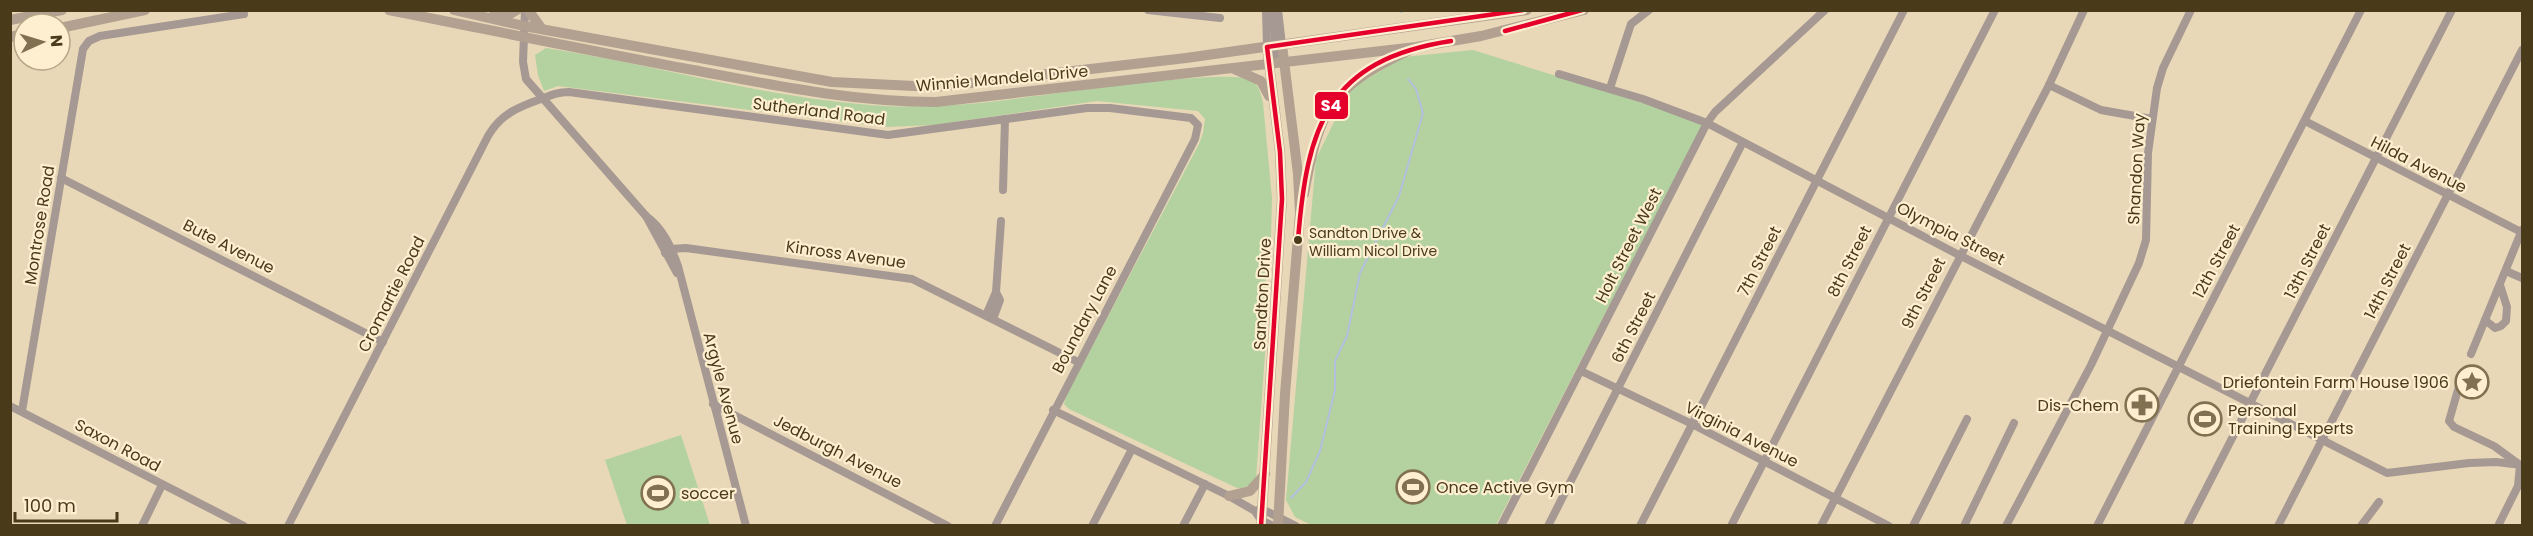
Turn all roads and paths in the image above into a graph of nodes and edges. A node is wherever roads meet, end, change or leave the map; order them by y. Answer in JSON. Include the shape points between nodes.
{"nodes":[{"id":1,"x":62,"y":10,"type":"edge"},
{"id":2,"x":145,"y":10,"type":"edge"},
{"id":3,"x":389,"y":10,"type":"edge"},
{"id":4,"x":454,"y":10,"type":"edge"},
{"id":5,"x":517,"y":10,"type":"edge"},
{"id":6,"x":527,"y":10,"type":"edge"},
{"id":7,"x":1148,"y":10,"type":"edge"},
{"id":8,"x":1266,"y":10,"type":"edge"},
{"id":9,"x":1273,"y":10,"type":"edge"},
{"id":10,"x":1278,"y":10,"type":"edge"},
{"id":11,"x":1527,"y":10,"type":"edge"},
{"id":12,"x":1584,"y":10,"type":"edge"},
{"id":13,"x":1649,"y":10,"type":"edge"},
{"id":14,"x":1825,"y":10,"type":"edge"},
{"id":15,"x":1904,"y":10,"type":"edge"},
{"id":16,"x":1995,"y":10,"type":"edge"},
{"id":17,"x":2084,"y":10,"type":"edge"},
{"id":18,"x":2191,"y":10,"type":"edge"},
{"id":19,"x":2361,"y":10,"type":"edge"},
{"id":20,"x":2452,"y":10,"type":"edge"},
{"id":21,"x":244,"y":14,"type":"dead end"},
{"id":22,"x":484,"y":17,"type":"junction"},
{"id":23,"x":1220,"y":18,"type":"dead end"},
{"id":24,"x":10,"y":20,"type":"edge"},
{"id":25,"x":72,"y":25,"type":"edge"},
{"id":26,"x":524,"y":26,"type":"junction"},
{"id":27,"x":542,"y":29,"type":"junction"},
{"id":28,"x":523,"y":38,"type":"junction"},
{"id":29,"x":1275,"y":46,"type":"junction"},
{"id":30,"x":1416,"y":47,"type":"junction"},
{"id":31,"x":2523,"y":50,"type":"edge"},
{"id":32,"x":1276,"y":63,"type":"junction"},
{"id":33,"x":1230,"y":68,"type":"junction"},
{"id":34,"x":1559,"y":74,"type":"dead end"},
{"id":35,"x":2049,"y":85,"type":"junction"},
{"id":36,"x":1610,"y":88,"type":"junction"},
{"id":37,"x":542,"y":98,"type":"junction"},
{"id":38,"x":1275,"y":109,"type":"junction"},
{"id":39,"x":1005,"y":119,"type":"junction"},
{"id":40,"x":2152,"y":119,"type":"junction"},
{"id":41,"x":2305,"y":121,"type":"junction"},
{"id":42,"x":1707,"y":123,"type":"junction"},
{"id":43,"x":1198,"y":125,"type":"joint"},
{"id":44,"x":1743,"y":142,"type":"junction"},
{"id":45,"x":2376,"y":159,"type":"junction"},
{"id":46,"x":62,"y":178,"type":"junction"},
{"id":47,"x":1817,"y":180,"type":"junction"},
{"id":48,"x":1003,"y":190,"type":"dead end"},
{"id":49,"x":2448,"y":196,"type":"junction"},
{"id":50,"x":1300,"y":213,"type":"junction"},
{"id":51,"x":1888,"y":217,"type":"junction"},
{"id":52,"x":1001,"y":222,"type":"dead end"},
{"id":53,"x":2522,"y":231,"type":"edge"},
{"id":54,"x":668,"y":251,"type":"junction"},
{"id":55,"x":1959,"y":255,"type":"junction"},
{"id":56,"x":2506,"y":271,"type":"junction"},
{"id":57,"x":2523,"y":278,"type":"edge"},
{"id":58,"x":2500,"y":285,"type":"junction"},
{"id":59,"x":989,"y":317,"type":"junction"},
{"id":60,"x":2486,"y":320,"type":"junction"},
{"id":61,"x":2108,"y":330,"type":"junction"},
{"id":62,"x":383,"y":342,"type":"junction"},
{"id":63,"x":2471,"y":354,"type":"dead end"},
{"id":64,"x":1078,"y":362,"type":"junction"},
{"id":65,"x":2178,"y":366,"type":"junction"},
{"id":66,"x":1581,"y":371,"type":"junction"},
{"id":67,"x":2462,"y":376,"type":"dead end"},
{"id":68,"x":1618,"y":388,"type":"junction"},
{"id":69,"x":2250,"y":403,"type":"junction"},
{"id":70,"x":713,"y":404,"type":"junction"},
{"id":71,"x":10,"y":406,"type":"edge"},
{"id":72,"x":1053,"y":410,"type":"junction"},
{"id":73,"x":22,"y":411,"type":"junction"},
{"id":74,"x":1967,"y":419,"type":"dead end"},
{"id":75,"x":2014,"y":423,"type":"dead end"},
{"id":76,"x":1692,"y":424,"type":"junction"},
{"id":77,"x":2322,"y":440,"type":"junction"},
{"id":78,"x":1131,"y":449,"type":"junction"},
{"id":79,"x":1764,"y":461,"type":"junction"},
{"id":80,"x":2521,"y":465,"type":"edge"},
{"id":81,"x":1265,"y":474,"type":"junction"},
{"id":82,"x":1205,"y":484,"type":"junction"},
{"id":83,"x":162,"y":485,"type":"junction"},
{"id":84,"x":1229,"y":496,"type":"junction"},
{"id":85,"x":1834,"y":498,"type":"junction"},
{"id":86,"x":2379,"y":502,"type":"dead end"},
{"id":87,"x":741,"y":505,"type":"junction"},
{"id":88,"x":1260,"y":516,"type":"edge"},
{"id":89,"x":1277,"y":522,"type":"edge"},
{"id":90,"x":142,"y":525,"type":"edge"},
{"id":91,"x":244,"y":525,"type":"edge"},
{"id":92,"x":288,"y":525,"type":"edge"},
{"id":93,"x":740,"y":525,"type":"edge"},
{"id":94,"x":746,"y":525,"type":"edge"},
{"id":95,"x":948,"y":525,"type":"edge"},
{"id":96,"x":994,"y":525,"type":"edge"},
{"id":97,"x":1092,"y":525,"type":"edge"},
{"id":98,"x":1182,"y":525,"type":"edge"},
{"id":99,"x":1296,"y":525,"type":"edge"},
{"id":100,"x":1501,"y":525,"type":"edge"},
{"id":101,"x":1548,"y":525,"type":"edge"},
{"id":102,"x":1640,"y":525,"type":"edge"},
{"id":103,"x":1731,"y":525,"type":"edge"},
{"id":104,"x":1821,"y":525,"type":"edge"},
{"id":105,"x":1888,"y":525,"type":"edge"},
{"id":106,"x":1913,"y":525,"type":"edge"},
{"id":107,"x":1964,"y":525,"type":"edge"},
{"id":108,"x":2006,"y":525,"type":"edge"},
{"id":109,"x":2097,"y":525,"type":"edge"},
{"id":110,"x":2187,"y":525,"type":"edge"},
{"id":111,"x":2278,"y":525,"type":"edge"},
{"id":112,"x":2361,"y":525,"type":"edge"},
{"id":113,"x":2498,"y":525,"type":"edge"}],
"edges":[{"from":1,"to":24,"type":"main road"},
{"from":2,"to":25,"type":"main road"},
{"from":3,"to":28,"type":"main road","name":"Winnie Mandela Drive"},
{"from":4,"to":22,"type":"main road","name":"Winnie Mandela Drive"},
{"from":5,"to":22,"type":"main road"},
{"from":6,"to":26,"type":"street","name":"Argyle Avenue"},
{"from":6,"to":27,"type":"main road"},
{"from":7,"to":23,"type":"street"},
{"from":8,"to":29,"type":"street"},
{"from":9,"to":29,"type":"street"},
{"from":10,"to":29,"type":"street"},
{"from":11,"to":29,"type":"main road","name":"Winnie Mandela Drive"},
{"from":12,"to":30,"type":"main road","name":"Winnie Mandela Drive","via":[[1481,36]]},
{"from":13,"to":36,"type":"street","via":[[1631,24]]},
{"from":14,"to":42,"type":"street","name":"Holt Street West"},
{"from":15,"to":47,"type":"street","name":"7th Street"},
{"from":16,"to":51,"type":"street","name":"8th Street"},
{"from":17,"to":35,"type":"street","name":"9th Street"},
{"from":18,"to":40,"type":"street","name":"Shandon Way","via":[[2163,68]]},
{"from":19,"to":41,"type":"street","name":"12th Street"},
{"from":20,"to":45,"type":"street","name":"13th Street"},
{"from":21,"to":46,"type":"street","name":"Montrose Road","via":[[167,30],[100,36],[86,44],[80,60]]},
{"from":22,"to":26,"type":"main road","name":"Winnie Mandela Drive"},
{"from":26,"to":27,"type":"main road","name":"Winnie Mandela Drive"},
{"from":26,"to":28,"type":"street","name":"Argyle Avenue"},
{"from":27,"to":29,"type":"main road","name":"Winnie Mandela Drive","via":[[823,81],[895,87],[980,83]]},
{"from":28,"to":33,"type":"main road","name":"Winnie Mandela Drive","via":[[823,94],[897,101],[962,100]]},
{"from":28,"to":37,"type":"street","name":"Argyle Avenue","via":[[525,74]]},
{"from":29,"to":32,"type":"main road"},
{"from":30,"to":32,"type":"main road","name":"Winnie Mandela Drive"},
{"from":30,"to":50,"type":"main road","via":[[1357,79],[1327,109],[1310,159]]},
{"from":31,"to":49,"type":"street","name":"14th Street"},
{"from":32,"to":33,"type":"main road","name":"Winnie Mandela Drive"},
{"from":32,"to":38,"type":"main road","name":"Sandton Drive"},
{"from":32,"to":50,"type":"main road","name":"Sandton Drive","via":[[1297,162]]},
{"from":33,"to":38,"type":"main road","via":[[1261,81]]},
{"from":34,"to":36,"type":"street","name":"Olympia Street"},
{"from":35,"to":40,"type":"street","via":[[2101,110]]},
{"from":35,"to":55,"type":"street","name":"9th Street"},
{"from":36,"to":42,"type":"street","name":"Olympia Street"},
{"from":37,"to":39,"type":"street","name":"Sutherland Road","via":[[577,93],[888,135]]},
{"from":37,"to":54,"type":"street","name":"Argyle Avenue","via":[[659,228]]},
{"from":37,"to":62,"type":"street","name":"Cromartie Road","via":[[514,109],[494,126]]},
{"from":38,"to":81,"type":"main road","name":"Sandton Drive","via":[[1282,199]]},
{"from":39,"to":43,"type":"street","name":"Sutherland Road","via":[[1110,108],[1188,117]]},
{"from":39,"to":48,"type":"street"},
{"from":40,"to":61,"type":"street","name":"Shandon Way","via":[[2146,240]]},
{"from":41,"to":45,"type":"street","name":"Hilda Avenue"},
{"from":41,"to":65,"type":"street","name":"12th Street"},
{"from":42,"to":44,"type":"street","name":"Olympia Street"},
{"from":42,"to":66,"type":"street","name":"Holt Street West"},
{"from":43,"to":64,"type":"street","name":"Boundary Lane","via":[[1195,139]]},
{"from":44,"to":47,"type":"street","name":"Olympia Street"},
{"from":44,"to":68,"type":"street","name":"6th Street"},
{"from":45,"to":49,"type":"street","name":"Hilda Avenue"},
{"from":45,"to":69,"type":"street","name":"13th Street"},
{"from":46,"to":62,"type":"street","name":"Bute Avenue"},
{"from":46,"to":73,"type":"street","name":"Montrose Road"},
{"from":47,"to":51,"type":"street","name":"Olympia Street"},
{"from":47,"to":76,"type":"street","name":"7th Street"},
{"from":49,"to":53,"type":"street","name":"Hilda Avenue"},
{"from":49,"to":77,"type":"street","name":"14th Street"},
{"from":50,"to":89,"type":"main road","name":"Sandton Drive"},
{"from":51,"to":55,"type":"street","name":"Olympia Street"},
{"from":51,"to":79,"type":"street","name":"8th Street"},
{"from":52,"to":59,"type":"street","via":[[996,292],[1000,300]]},
{"from":53,"to":56,"type":"street"},
{"from":54,"to":59,"type":"street","name":"Kinross Avenue","via":[[707,251],[900,276],[928,285]]},
{"from":54,"to":70,"type":"street","name":"Argyle Avenue","via":[[681,279]]},
{"from":55,"to":61,"type":"street","name":"Olympia Street"},
{"from":55,"to":85,"type":"street","name":"9th Street"},
{"from":56,"to":57,"type":"street"},
{"from":56,"to":58,"type":"street"},
{"from":58,"to":60,"type":"street"},
{"from":58,"to":60,"type":"street","via":[[2507,307],[2506,321],[2495,328]]},
{"from":59,"to":64,"type":"street","name":"Kinross Avenue"},
{"from":60,"to":63,"type":"street"},
{"from":61,"to":65,"type":"street","name":"Olympia Street"},
{"from":61,"to":108,"type":"street","name":"Shandon Way"},
{"from":62,"to":92,"type":"street","name":"Cromartie Road"},
{"from":64,"to":72,"type":"street","name":"Boundary Lane"},
{"from":65,"to":69,"type":"street","name":"Olympia Street"},
{"from":65,"to":109,"type":"street","name":"12th Street"},
{"from":66,"to":68,"type":"street","name":"Virginia Avenue"},
{"from":66,"to":100,"type":"street","name":"Holt Street West"},
{"from":67,"to":80,"type":"street","via":[[2449,421]]},
{"from":68,"to":76,"type":"street","name":"Virginia Avenue"},
{"from":68,"to":101,"type":"street","name":"6th Street"},
{"from":69,"to":77,"type":"street","name":"Olympia Street"},
{"from":69,"to":110,"type":"street","name":"13th Street"},
{"from":70,"to":87,"type":"street","name":"Argyle Avenue"},
{"from":70,"to":95,"type":"street","name":"Jedburgh Avenue"},
{"from":71,"to":73,"type":"street","name":"Saxon Road"},
{"from":72,"to":78,"type":"street"},
{"from":72,"to":96,"type":"street","name":"Boundary Lane"},
{"from":73,"to":83,"type":"street","name":"Saxon Road"},
{"from":74,"to":106,"type":"street"},
{"from":75,"to":107,"type":"street"},
{"from":76,"to":79,"type":"street","name":"Virginia Avenue"},
{"from":76,"to":102,"type":"street","name":"7th Street"},
{"from":77,"to":80,"type":"street","name":"Olympia Street","via":[[2389,473],[2469,463]]},
{"from":77,"to":111,"type":"street","name":"14th Street"},
{"from":78,"to":82,"type":"street"},
{"from":78,"to":97,"type":"street"},
{"from":79,"to":85,"type":"street","name":"Virginia Avenue"},
{"from":79,"to":103,"type":"street","name":"8th Street"},
{"from":80,"to":113,"type":"street","via":[[2518,486]]},
{"from":81,"to":84,"type":"main road","via":[[1250,491]]},
{"from":81,"to":88,"type":"main road","name":"Sandton Drive"},
{"from":82,"to":84,"type":"street"},
{"from":82,"to":98,"type":"street"},
{"from":83,"to":90,"type":"street"},
{"from":83,"to":91,"type":"street","name":"Saxon Road"},
{"from":84,"to":88,"type":"street"},
{"from":85,"to":104,"type":"street","name":"9th Street"},
{"from":85,"to":105,"type":"street","name":"Virginia Avenue"},
{"from":86,"to":112,"type":"street"},
{"from":87,"to":93,"type":"street","name":"Argyle Avenue"},
{"from":87,"to":94,"type":"street","name":"Argyle Avenue"},
{"from":88,"to":89,"type":"street"},
{"from":89,"to":99,"type":"street"}]}
